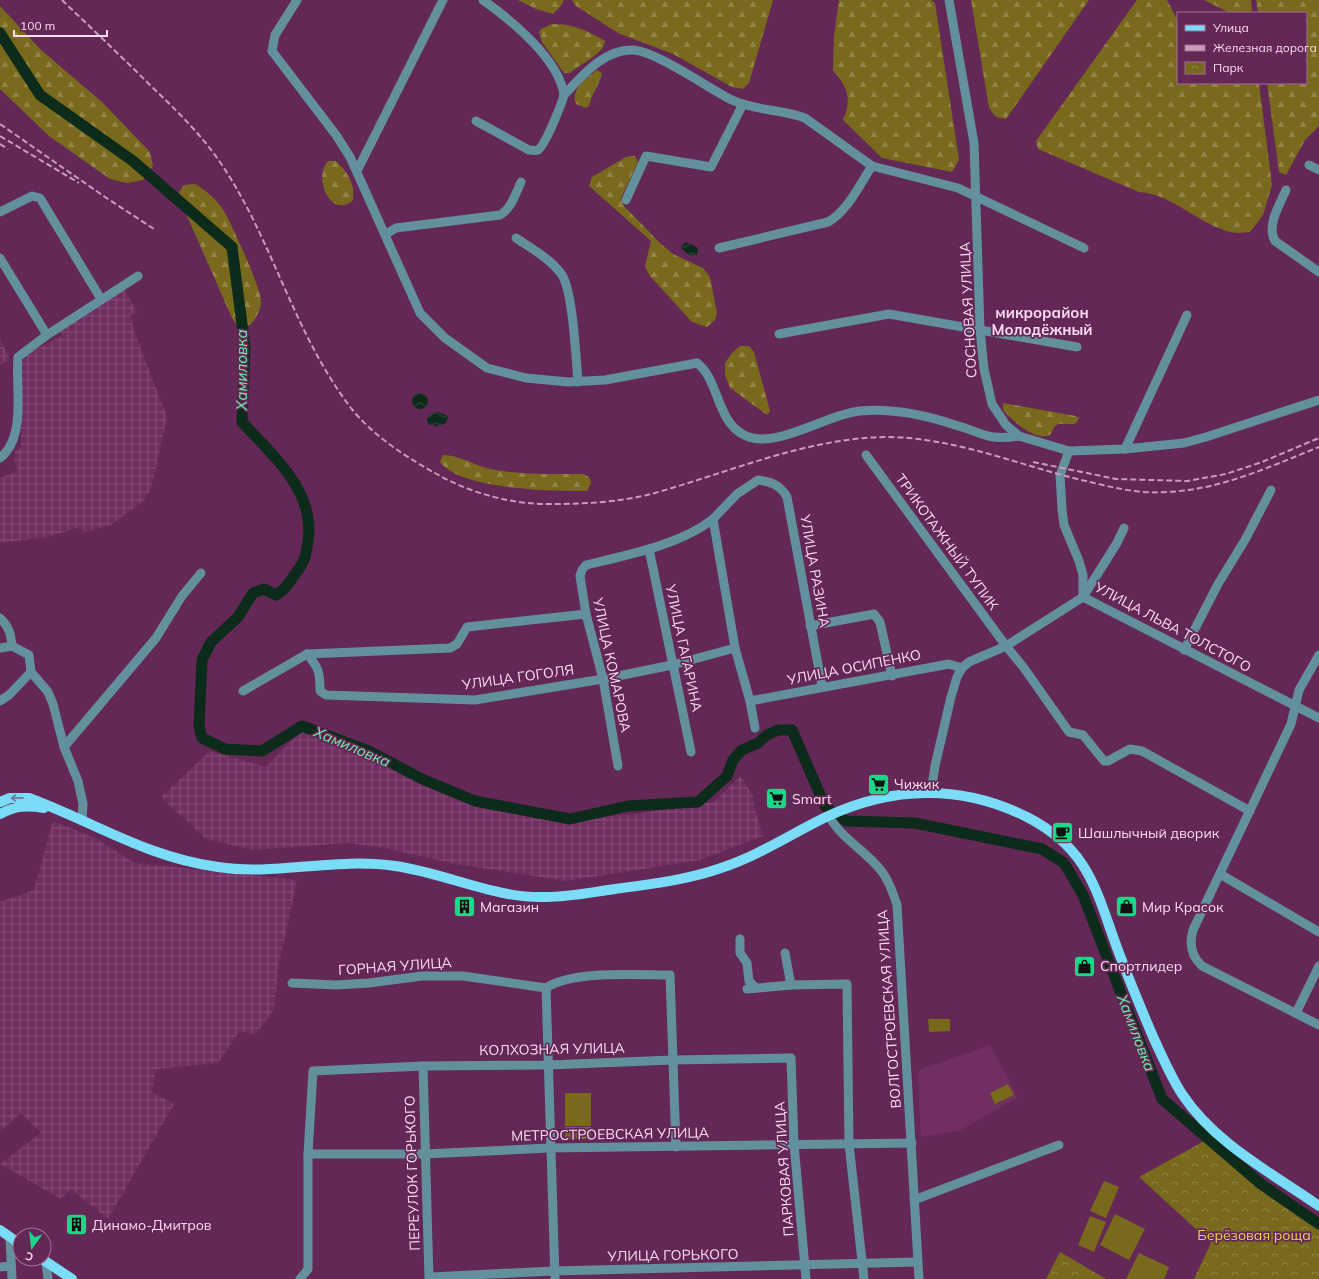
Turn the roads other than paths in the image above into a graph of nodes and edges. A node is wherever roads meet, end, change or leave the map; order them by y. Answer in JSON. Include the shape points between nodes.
{"nodes":[{"id":1,"x":297,"y":0,"type":"edge"},
{"id":2,"x":443,"y":0,"type":"edge"},
{"id":3,"x":483,"y":0,"type":"edge"},
{"id":4,"x":949,"y":0,"type":"edge"},
{"id":5,"x":564,"y":94,"type":"junction"},
{"id":6,"x":743,"y":104,"type":"junction"},
{"id":7,"x":476,"y":121,"type":"dead end"},
{"id":8,"x":1309,"y":165,"type":"dead end"},
{"id":9,"x":872,"y":166,"type":"junction"},
{"id":10,"x":1319,"y":170,"type":"edge"},
{"id":11,"x":357,"y":171,"type":"junction"},
{"id":12,"x":521,"y":182,"type":"dead end"},
{"id":13,"x":1286,"y":190,"type":"dead end"},
{"id":14,"x":977,"y":196,"type":"junction"},
{"id":15,"x":626,"y":200,"type":"dead end"},
{"id":16,"x":0,"y":212,"type":"edge"},
{"id":17,"x":386,"y":234,"type":"junction"},
{"id":18,"x":516,"y":238,"type":"dead end"},
{"id":19,"x":718,"y":248,"type":"dead end"},
{"id":20,"x":1084,"y":248,"type":"dead end"},
{"id":21,"x":0,"y":258,"type":"edge"},
{"id":22,"x":1319,"y":272,"type":"edge"},
{"id":23,"x":138,"y":276,"type":"dead end"},
{"id":24,"x":101,"y":299,"type":"junction"},
{"id":25,"x":1186,"y":315,"type":"dead end"},
{"id":26,"x":980,"y":330,"type":"junction"},
{"id":27,"x":779,"y":334,"type":"dead end"},
{"id":28,"x":47,"y":335,"type":"junction"},
{"id":29,"x":1077,"y":346,"type":"dead end"},
{"id":30,"x":578,"y":382,"type":"junction"},
{"id":31,"x":1319,"y":400,"type":"edge"},
{"id":32,"x":1019,"y":436,"type":"junction"},
{"id":33,"x":1125,"y":450,"type":"junction"},
{"id":34,"x":1069,"y":451,"type":"junction"},
{"id":35,"x":866,"y":455,"type":"dead end"},
{"id":36,"x":0,"y":458,"type":"edge"},
{"id":37,"x":1271,"y":490,"type":"dead end"},
{"id":38,"x":713,"y":519,"type":"junction"},
{"id":39,"x":1124,"y":528,"type":"dead end"},
{"id":40,"x":649,"y":549,"type":"junction"},
{"id":41,"x":201,"y":573,"type":"dead end"},
{"id":42,"x":1083,"y":597,"type":"junction"},
{"id":43,"x":586,"y":614,"type":"junction"},
{"id":44,"x":0,"y":618,"type":"edge"},
{"id":45,"x":810,"y":626,"type":"junction"},
{"id":46,"x":12,"y":646,"type":"junction"},
{"id":47,"x":1006,"y":646,"type":"junction"},
{"id":48,"x":0,"y":648,"type":"edge"},
{"id":49,"x":735,"y":648,"type":"junction"},
{"id":50,"x":1184,"y":650,"type":"junction"},
{"id":51,"x":307,"y":654,"type":"junction"},
{"id":52,"x":1319,"y":655,"type":"edge"},
{"id":53,"x":672,"y":665,"type":"junction"},
{"id":54,"x":962,"y":668,"type":"junction"},
{"id":55,"x":31,"y":672,"type":"junction"},
{"id":56,"x":892,"y":676,"type":"junction"},
{"id":57,"x":603,"y":679,"type":"junction"},
{"id":58,"x":822,"y":686,"type":"junction"},
{"id":59,"x":243,"y":691,"type":"dead end"},
{"id":60,"x":0,"y":701,"type":"edge"},
{"id":61,"x":750,"y":701,"type":"junction"},
{"id":62,"x":1295,"y":706,"type":"junction"},
{"id":63,"x":1319,"y":718,"type":"edge"},
{"id":64,"x":755,"y":728,"type":"dead end"},
{"id":65,"x":64,"y":747,"type":"junction"},
{"id":66,"x":691,"y":752,"type":"dead end"},
{"id":67,"x":618,"y":766,"type":"dead end"},
{"id":68,"x":930,"y":792,"type":"junction"},
{"id":69,"x":0,"y":802,"type":"edge"},
{"id":70,"x":1250,"y":811,"type":"junction"},
{"id":71,"x":60,"y":812,"type":"junction"},
{"id":72,"x":0,"y":814,"type":"edge"},
{"id":73,"x":829,"y":816,"type":"junction"},
{"id":74,"x":82,"y":821,"type":"junction"},
{"id":75,"x":1220,"y":874,"type":"junction"},
{"id":76,"x":1319,"y":932,"type":"edge"},
{"id":77,"x":740,"y":939,"type":"dead end"},
{"id":78,"x":785,"y":953,"type":"dead end"},
{"id":79,"x":1319,"y":966,"type":"edge"},
{"id":80,"x":292,"y":983,"type":"dead end"},
{"id":81,"x":791,"y":985,"type":"junction"},
{"id":82,"x":546,"y":988,"type":"junction"},
{"id":83,"x":1296,"y":1013,"type":"junction"},
{"id":84,"x":1319,"y":1025,"type":"edge"},
{"id":85,"x":791,"y":1058,"type":"joint"},
{"id":86,"x":673,"y":1060,"type":"junction"},
{"id":87,"x":549,"y":1065,"type":"junction"},
{"id":88,"x":423,"y":1066,"type":"junction"},
{"id":89,"x":912,"y":1143,"type":"junction"},
{"id":90,"x":794,"y":1144,"type":"junction"},
{"id":91,"x":849,"y":1144,"type":"junction"},
{"id":92,"x":1059,"y":1146,"type":"dead end"},
{"id":93,"x":676,"y":1147,"type":"junction"},
{"id":94,"x":550,"y":1148,"type":"junction"},
{"id":95,"x":308,"y":1154,"type":"junction"},
{"id":96,"x":425,"y":1154,"type":"junction"},
{"id":97,"x":914,"y":1200,"type":"junction"},
{"id":98,"x":1319,"y":1206,"type":"edge"},
{"id":99,"x":0,"y":1230,"type":"edge"},
{"id":100,"x":10,"y":1238,"type":"joint"},
{"id":101,"x":863,"y":1262,"type":"junction"},
{"id":102,"x":917,"y":1262,"type":"junction"},
{"id":103,"x":52,"y":1265,"type":"edge"},
{"id":104,"x":11,"y":1266,"type":"junction"},
{"id":105,"x":806,"y":1266,"type":"junction"},
{"id":106,"x":0,"y":1267,"type":"edge"},
{"id":107,"x":45,"y":1267,"type":"edge"},
{"id":108,"x":554,"y":1275,"type":"edge"},
{"id":109,"x":429,"y":1278,"type":"edge"},
{"id":110,"x":12,"y":1279,"type":"edge"},
{"id":111,"x":48,"y":1279,"type":"edge"},
{"id":112,"x":72,"y":1279,"type":"edge"},
{"id":113,"x":300,"y":1279,"type":"edge"},
{"id":114,"x":806,"y":1279,"type":"edge"},
{"id":115,"x":864,"y":1279,"type":"edge"},
{"id":116,"x":919,"y":1279,"type":"edge"}],
"edges":[{"from":1,"to":11,"type":"street","via":[[275,35],[272,51],[336,135]]},
{"from":2,"to":11,"type":"street"},
{"from":3,"to":5,"type":"street","via":[[518,26],[533,43],[556,74]]},
{"from":4,"to":14,"type":"street","name":"СОСНОВАЯ УЛИЦА","via":[[974,143]]},
{"from":5,"to":6,"type":"street","via":[[586,71],[604,58],[634,50],[656,57]]},
{"from":5,"to":7,"type":"street","via":[[540,149],[535,151]]},
{"from":6,"to":9,"type":"street","via":[[805,118]]},
{"from":6,"to":15,"type":"street","via":[[711,167],[646,156]]},
{"from":8,"to":10,"type":"street"},
{"from":9,"to":14,"type":"street","via":[[958,188]]},
{"from":9,"to":19,"type":"street","via":[[842,211],[828,222]]},
{"from":11,"to":17,"type":"street"},
{"from":12,"to":17,"type":"street","via":[[509,208],[500,215],[396,228]]},
{"from":13,"to":22,"type":"street","via":[[1272,226],[1272,236],[1275,241]]},
{"from":14,"to":20,"type":"street"},
{"from":14,"to":26,"type":"street","name":"СОСНОВАЯ УЛИЦА"},
{"from":16,"to":24,"type":"street","via":[[32,196],[40,198]]},
{"from":17,"to":30,"type":"street","via":[[420,313],[431,326],[463,352],[487,368],[506,374],[548,381]]},
{"from":18,"to":30,"type":"street","via":[[544,257],[562,276],[566,285]]},
{"from":21,"to":28,"type":"street"},
{"from":23,"to":24,"type":"street"},
{"from":24,"to":28,"type":"street"},
{"from":25,"to":33,"type":"street"},
{"from":26,"to":27,"type":"street","via":[[889,314]]},
{"from":26,"to":29,"type":"street"},
{"from":26,"to":32,"type":"street","name":"СОСНОВАЯ УЛИЦА","via":[[984,369],[992,404],[1006,425]]},
{"from":28,"to":36,"type":"street","via":[[18,357],[17,423],[9,448]]},
{"from":30,"to":32,"type":"street","via":[[605,380],[697,363],[710,380],[728,421],[744,435],[763,440],[790,433],[840,414],[873,411],[903,412],[932,418],[994,438]]},
{"from":31,"to":33,"type":"street","name":"СОСНОВАЯ УЛИЦА","via":[[1191,441]]},
{"from":32,"to":34,"type":"street","name":"СОСНОВАЯ УЛИЦА"},
{"from":33,"to":34,"type":"street","name":"СОСНОВАЯ УЛИЦА"},
{"from":34,"to":42,"type":"street","name":"УЛИЦА ЛЬВА ТОЛСТОГО","via":[[1060,475],[1062,509],[1064,525],[1083,575]]},
{"from":35,"to":47,"type":"street","name":"ТРИКОТАЖНЫЙ ТУПИК"},
{"from":37,"to":50,"type":"street"},
{"from":38,"to":40,"type":"street","via":[[703,527]]},
{"from":38,"to":45,"type":"street","name":"УЛИЦА РАЗИНА","via":[[737,494],[758,480],[768,481],[782,488],[787,497]]},
{"from":38,"to":49,"type":"street"},
{"from":39,"to":42,"type":"street","via":[[1114,549]]},
{"from":40,"to":43,"type":"street","name":"УЛИЦА КОМАРОВА","via":[[586,565],[580,576]]},
{"from":40,"to":53,"type":"street","name":"УЛИЦА ГАГАРИНА"},
{"from":41,"to":65,"type":"street","via":[[182,596],[156,638]]},
{"from":42,"to":47,"type":"street"},
{"from":42,"to":50,"type":"street","name":"УЛИЦА ЛЬВА ТОЛСТОГО"},
{"from":43,"to":51,"type":"street","via":[[467,627],[457,644],[450,648]]},
{"from":43,"to":57,"type":"street","name":"УЛИЦА КОМАРОВА"},
{"from":44,"to":46,"type":"street","via":[[6,623]]},
{"from":45,"to":56,"type":"street","via":[[874,614],[880,622]]},
{"from":45,"to":58,"type":"street","name":"УЛИЦА РАЗИНА"},
{"from":46,"to":48,"type":"street"},
{"from":46,"to":55,"type":"street","via":[[28,655]]},
{"from":47,"to":54,"type":"street","via":[[969,662]]},
{"from":47,"to":70,"type":"street","name":"ТРИКОТАЖНЫЙ ТУПИК","via":[[1069,732],[1083,735],[1104,761],[1130,749],[1142,751]]},
{"from":49,"to":53,"type":"street","name":"УЛИЦА ГОГОЛЯ"},
{"from":49,"to":61,"type":"street"},
{"from":50,"to":62,"type":"street","name":"УЛИЦА ЛЬВА ТОЛСТОГО"},
{"from":51,"to":57,"type":"street","name":"УЛИЦА ГОГОЛЯ","via":[[317,666],[320,691],[326,695],[475,700]]},
{"from":51,"to":59,"type":"street"},
{"from":52,"to":62,"type":"street","via":[[1299,690]]},
{"from":53,"to":57,"type":"street","name":"УЛИЦА ГОГОЛЯ"},
{"from":53,"to":66,"type":"street","name":"УЛИЦА ГАГАРИНА"},
{"from":54,"to":56,"type":"street","name":"УЛИЦА ОСИПЕНКО","via":[[949,664]]},
{"from":54,"to":68,"type":"street","via":[[951,697]]},
{"from":55,"to":60,"type":"street"},
{"from":55,"to":65,"type":"street","via":[[48,692]]},
{"from":56,"to":58,"type":"street","name":"УЛИЦА ОСИПЕНКО"},
{"from":57,"to":67,"type":"street","name":"УЛИЦА КОМАРОВА"},
{"from":58,"to":61,"type":"street","name":"УЛИЦА ОСИПЕНКО"},
{"from":61,"to":64,"type":"street"},
{"from":62,"to":63,"type":"street","name":"УЛИЦА ЛЬВА ТОЛСТОГО"},
{"from":62,"to":70,"type":"street","via":[[1291,724]]},
{"from":65,"to":74,"type":"street","via":[[78,781],[83,804]]},
{"from":68,"to":73,"type":"main road","via":[[895,795]]},
{"from":68,"to":98,"type":"main road","via":[[979,799],[1025,816],[1055,834],[1078,856],[1099,896],[1118,952],[1152,1034],[1172,1078],[1185,1099],[1202,1118],[1246,1156]]},
{"from":71,"to":69,"type":"main road","one_way":true,"via":[[29,798],[10,798]]},
{"from":70,"to":75,"type":"street"},
{"from":71,"to":72,"type":"main road","via":[[27,806],[13,808]]},
{"from":71,"to":74,"type":"main road"},
{"from":73,"to":74,"type":"main road","via":[[726,867],[670,881],[546,897],[509,893],[420,871],[374,864],[331,863],[263,869],[218,867],[145,849]]},
{"from":73,"to":89,"type":"street","name":"ВОЛГОСТРОЕВСКАЯ УЛИЦА","via":[[880,869],[893,893],[899,914],[903,1025]]},
{"from":75,"to":76,"type":"street"},
{"from":75,"to":83,"type":"street","via":[[1193,930],[1191,946],[1196,961]]},
{"from":77,"to":81,"type":"street","via":[[740,953],[747,963],[751,988]]},
{"from":78,"to":81,"type":"street"},
{"from":79,"to":83,"type":"street"},
{"from":80,"to":82,"type":"street","name":"ГОРНАЯ УЛИЦА","via":[[336,985],[422,976],[463,976]]},
{"from":81,"to":91,"type":"street","via":[[847,984]]},
{"from":82,"to":86,"type":"street","via":[[555,982],[584,976],[670,975]]},
{"from":82,"to":87,"type":"street"},
{"from":83,"to":84,"type":"street"},
{"from":85,"to":86,"type":"street","name":"КОЛХОЗНАЯ УЛИЦА"},
{"from":85,"to":90,"type":"street","name":"ПАРКОВАЯ УЛИЦА"},
{"from":86,"to":87,"type":"street","name":"КОЛХОЗНАЯ УЛИЦА"},
{"from":86,"to":93,"type":"street"},
{"from":87,"to":88,"type":"street","name":"КОЛХОЗНАЯ УЛИЦА"},
{"from":87,"to":94,"type":"street"},
{"from":88,"to":95,"type":"street","name":"КОЛХОЗНАЯ УЛИЦА","via":[[313,1071]]},
{"from":88,"to":96,"type":"street","name":"ПЕРЕУЛОК ГОРЬКОГО"},
{"from":89,"to":91,"type":"street","name":"МЕТРОСТРОЕВСКАЯ УЛИЦА"},
{"from":89,"to":97,"type":"street","name":"ВОЛГОСТРОЕВСКАЯ УЛИЦА"},
{"from":90,"to":91,"type":"street","name":"МЕТРОСТРОЕВСКАЯ УЛИЦА"},
{"from":90,"to":93,"type":"street","name":"МЕТРОСТРОЕВСКАЯ УЛИЦА"},
{"from":90,"to":105,"type":"street","name":"ПАРКОВАЯ УЛИЦА"},
{"from":91,"to":101,"type":"street"},
{"from":92,"to":97,"type":"street"},
{"from":93,"to":94,"type":"street","name":"МЕТРОСТРОЕВСКАЯ УЛИЦА"},
{"from":94,"to":96,"type":"street","name":"МЕТРОСТРОЕВСКАЯ УЛИЦА"},
{"from":94,"to":108,"type":"street"},
{"from":95,"to":96,"type":"street","name":"МЕТРОСТРОЕВСКАЯ УЛИЦА"},
{"from":95,"to":113,"type":"street","via":[[308,1269]]},
{"from":96,"to":109,"type":"street","name":"ПЕРЕУЛОК ГОРЬКОГО"},
{"from":97,"to":102,"type":"street","name":"ВОЛГОСТРОЕВСКАЯ УЛИЦА"},
{"from":99,"to":100,"type":"main road"},
{"from":100,"to":104,"type":"street"},
{"from":101,"to":102,"type":"street","name":"УЛИЦА ГОРЬКОГО"},
{"from":101,"to":105,"type":"street","name":"УЛИЦА ГОРЬКОГО"},
{"from":101,"to":115,"type":"street"},
{"from":102,"to":116,"type":"street","name":"ВОЛГОСТРОЕВСКАЯ УЛИЦА"},
{"from":103,"to":112,"type":"main road"},
{"from":104,"to":106,"type":"street"},
{"from":104,"to":110,"type":"street"},
{"from":105,"to":108,"type":"street","name":"УЛИЦА ГОРЬКОГО"},
{"from":105,"to":114,"type":"street","name":"ПАРКОВАЯ УЛИЦА"},
{"from":107,"to":111,"type":"street"},
{"from":108,"to":109,"type":"street","name":"УЛИЦА ГОРЬКОГО"}]}
